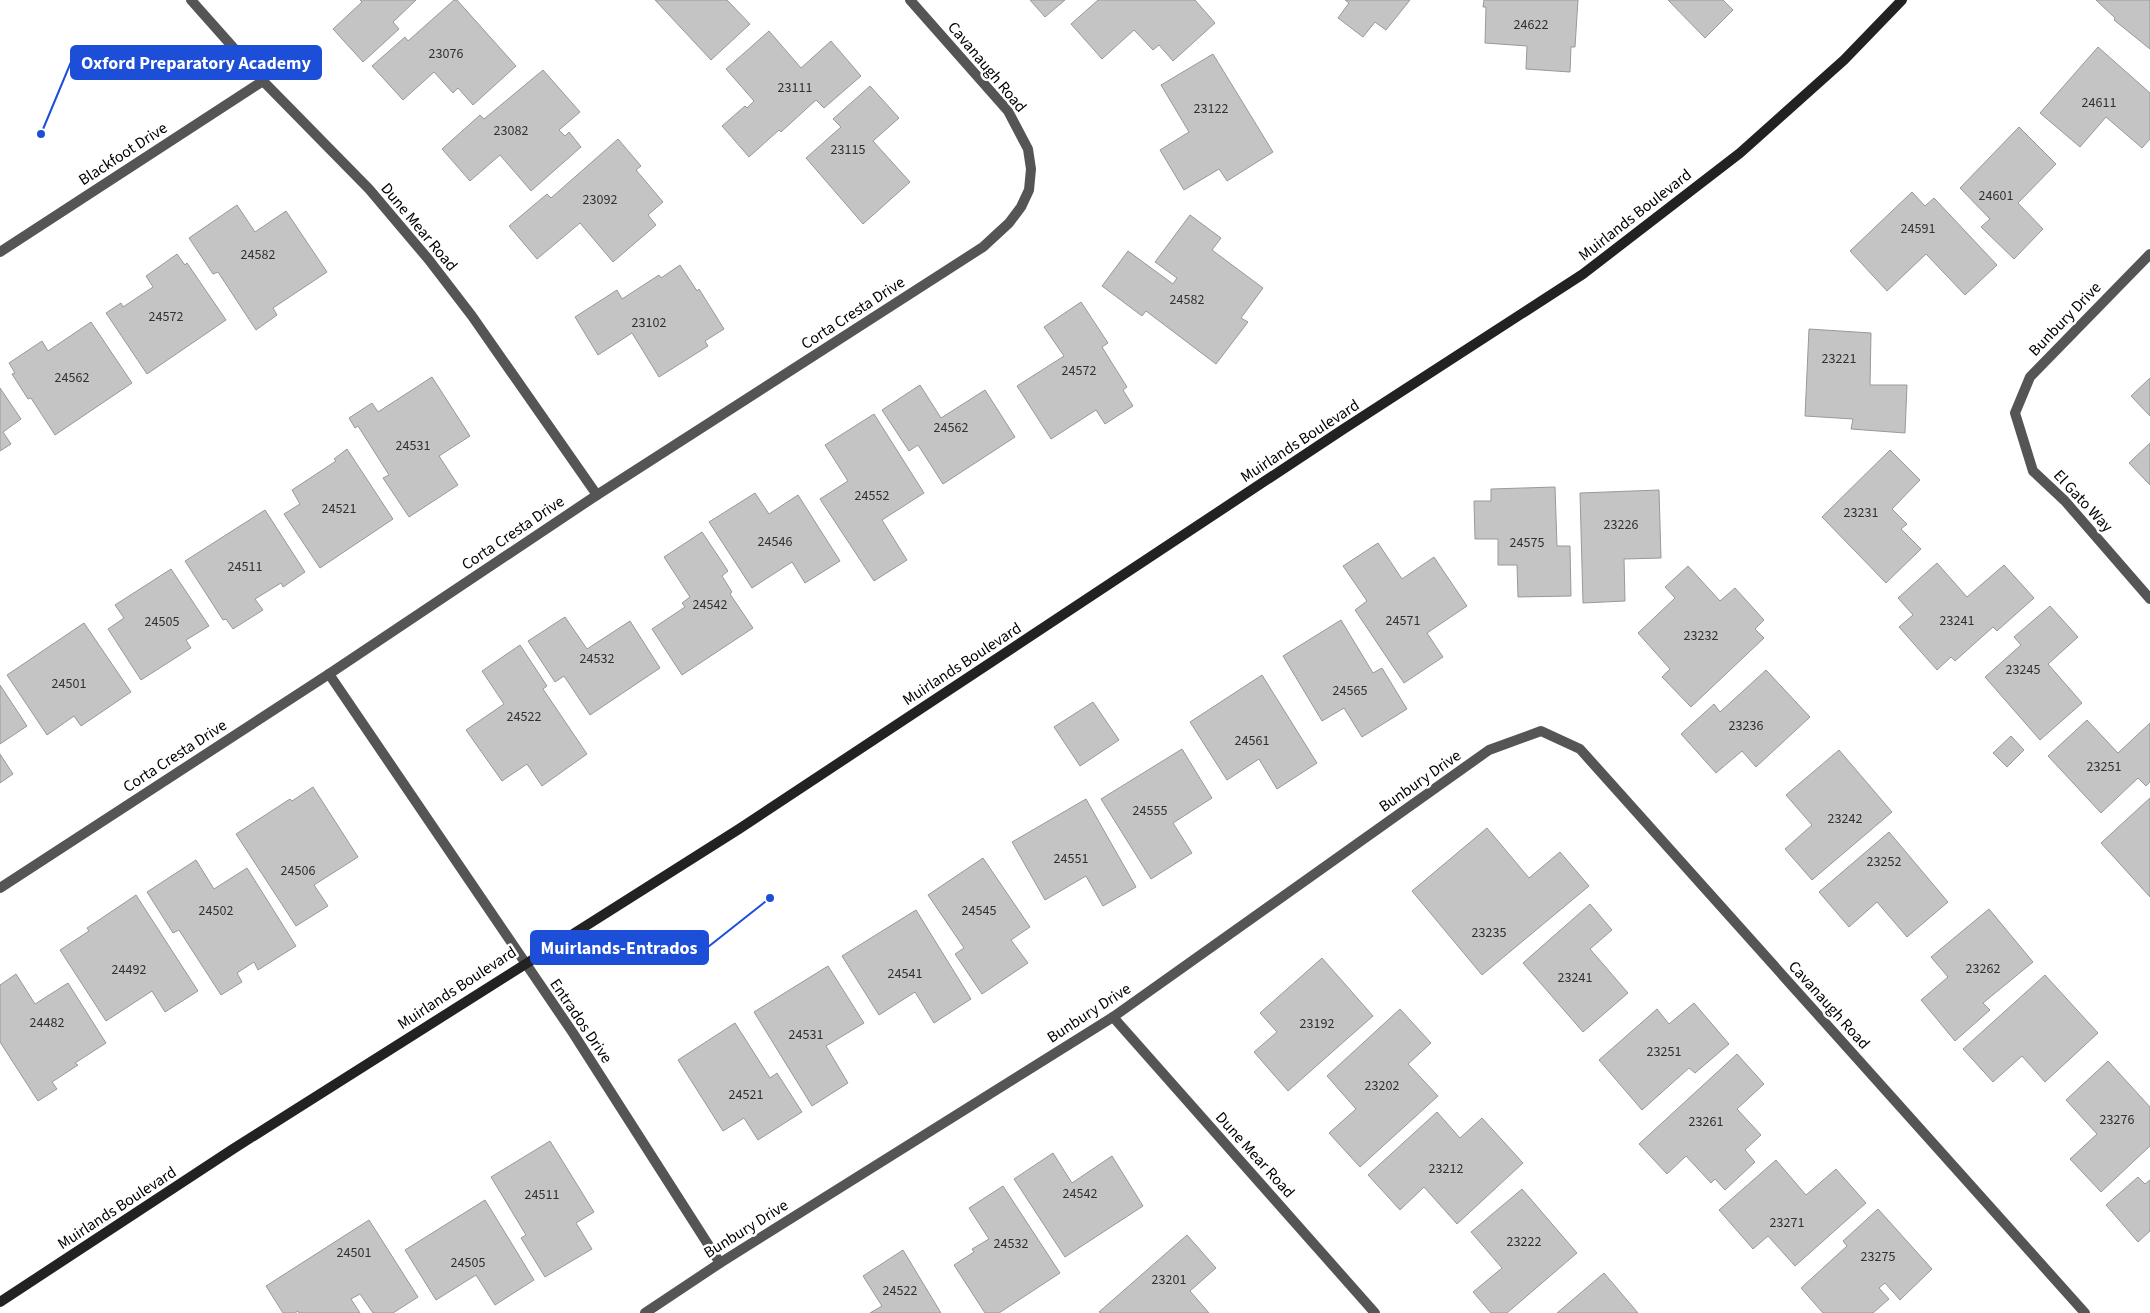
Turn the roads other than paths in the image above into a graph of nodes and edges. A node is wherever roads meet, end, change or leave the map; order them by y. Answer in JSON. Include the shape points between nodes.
{"nodes":[{"id":1,"x":191,"y":0,"type":"edge"},
{"id":2,"x":910,"y":0,"type":"edge"},
{"id":3,"x":1902,"y":0,"type":"edge"},
{"id":4,"x":263,"y":81,"type":"junction"},
{"id":5,"x":1029,"y":190,"type":"joint"},
{"id":6,"x":0,"y":252,"type":"edge"},
{"id":7,"x":2150,"y":254,"type":"edge"},
{"id":8,"x":2015,"y":413,"type":"joint"},
{"id":9,"x":597,"y":495,"type":"junction"},
{"id":10,"x":2150,"y":599,"type":"edge"},
{"id":11,"x":329,"y":674,"type":"junction"},
{"id":12,"x":1541,"y":730,"type":"joint"},
{"id":13,"x":0,"y":888,"type":"edge"},
{"id":14,"x":524,"y":963,"type":"junction"},
{"id":15,"x":1113,"y":1017,"type":"junction"},
{"id":16,"x":720,"y":1263,"type":"junction"},
{"id":17,"x":0,"y":1302,"type":"edge"},
{"id":18,"x":645,"y":1313,"type":"edge"},
{"id":19,"x":1375,"y":1313,"type":"edge"},
{"id":20,"x":2085,"y":1313,"type":"edge"}],
"edges":[{"from":1,"to":4,"type":"street","name":"Dune Mear Road"},
{"from":2,"to":5,"type":"street","name":"Cavanaugh Road","via":[[1008,111],[1028,149],[1031,169]]},
{"from":3,"to":14,"type":"main road","name":"Muirlands Boulevard","via":[[1844,60],[1740,153],[1583,274],[739,829]]},
{"from":4,"to":6,"type":"street","name":"Blackfoot Drive"},
{"from":4,"to":9,"type":"street","name":"Dune Mear Road","via":[[370,189],[429,260]]},
{"from":5,"to":9,"type":"street","name":"Corta Cresta Drive","via":[[1009,224],[983,247]]},
{"from":7,"to":8,"type":"street","name":"Bunbury Drive","via":[[2030,377]]},
{"from":8,"to":10,"type":"street","name":"El Gato Way","via":[[2033,471],[2065,501]]},
{"from":9,"to":11,"type":"street","name":"Corta Cresta Drive"},
{"from":11,"to":13,"type":"street","name":"Corta Cresta Drive"},
{"from":11,"to":14,"type":"street","name":"Entrados Drive"},
{"from":12,"to":15,"type":"street","name":"Bunbury Drive","via":[[1489,750]]},
{"from":12,"to":20,"type":"street","name":"Cavanaugh Road","via":[[1580,750]]},
{"from":14,"to":16,"type":"street","name":"Entrados Drive","via":[[573,1033]]},
{"from":14,"to":17,"type":"main road","name":"Muirlands Boulevard"},
{"from":15,"to":16,"type":"street","name":"Bunbury Drive"},
{"from":15,"to":19,"type":"street","name":"Dune Mear Road"},
{"from":16,"to":18,"type":"street","name":"Bunbury Drive"}]}
